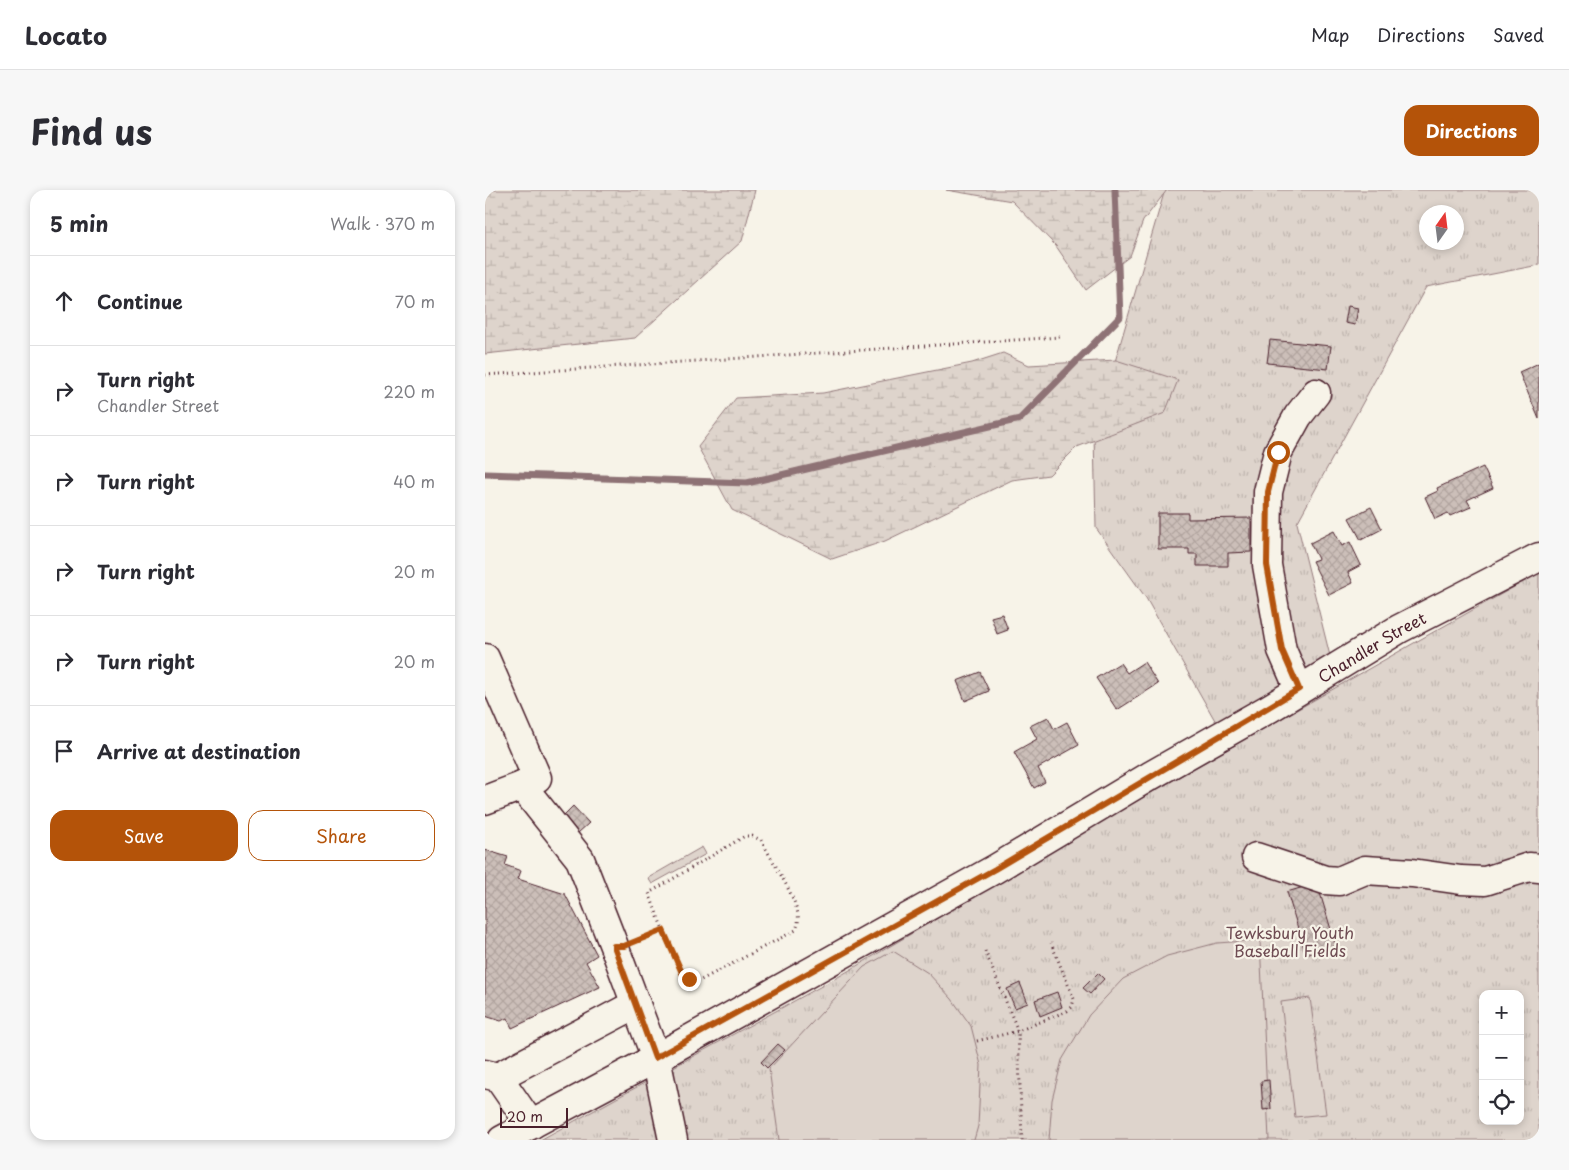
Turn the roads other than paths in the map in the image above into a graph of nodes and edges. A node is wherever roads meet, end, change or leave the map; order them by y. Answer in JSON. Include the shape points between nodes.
{"nodes":[{"id":1,"x":1316,"y":393,"type":"dead end"},
{"id":2,"x":1539,"y":557,"type":"edge"},
{"id":3,"x":485,"y":658,"type":"edge"},
{"id":4,"x":1299,"y":689,"type":"junction"},
{"id":5,"x":522,"y":786,"type":"junction"},
{"id":6,"x":485,"y":800,"type":"edge"},
{"id":7,"x":1256,"y":857,"type":"dead end"},
{"id":8,"x":1539,"y":868,"type":"edge"},
{"id":9,"x":636,"y":1004,"type":"junction"},
{"id":10,"x":655,"y":1058,"type":"junction"},
{"id":11,"x":492,"y":1075,"type":"edge"},
{"id":12,"x":531,"y":1125,"type":"junction"},
{"id":13,"x":502,"y":1140,"type":"edge"},
{"id":14,"x":673,"y":1140,"type":"edge"}],
"edges":[{"from":1,"to":4,"type":"street","via":[[1298,416],[1278,452],[1268,492],[1267,565],[1282,650]]},
{"from":2,"to":4,"type":"street","name":"Chandler Street","via":[[1399,629]]},
{"from":3,"to":5,"type":"street","via":[[537,778]]},
{"from":4,"to":10,"type":"street","name":"Chandler Street","via":[[995,869]]},
{"from":5,"to":6,"type":"street"},
{"from":5,"to":9,"type":"street","via":[[580,859]]},
{"from":7,"to":8,"type":"street","via":[[1325,880],[1339,881],[1365,870],[1485,881],[1529,867]]},
{"from":9,"to":10,"type":"street"},
{"from":9,"to":11,"type":"street"},
{"from":10,"to":12,"type":"street","name":"Chandler Street"},
{"from":10,"to":14,"type":"street"},
{"from":11,"to":12,"type":"street"},
{"from":12,"to":13,"type":"street","name":"Chandler Street"}]}
